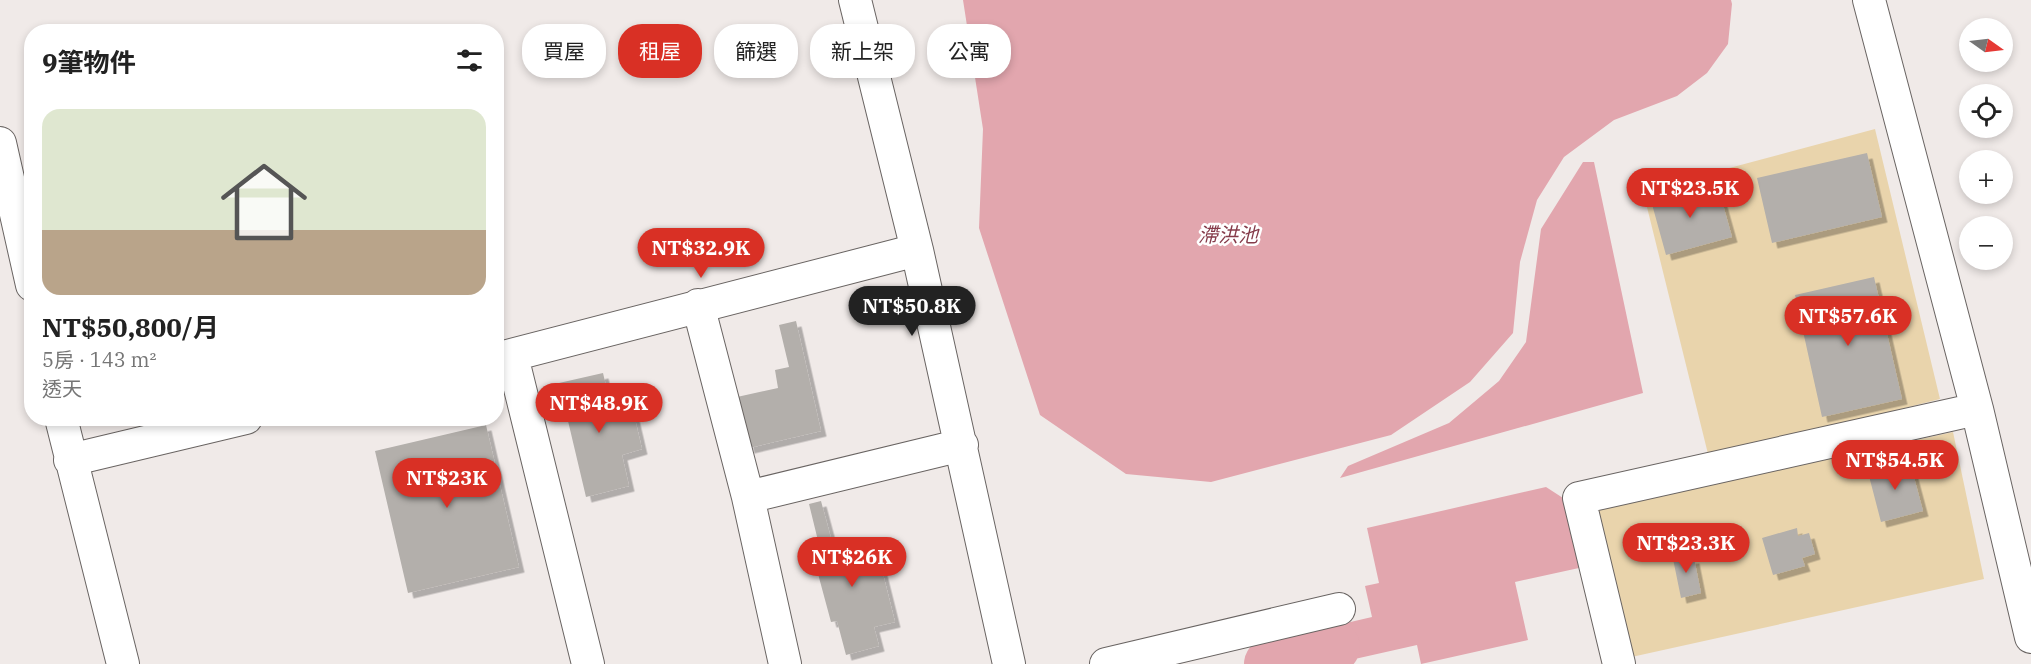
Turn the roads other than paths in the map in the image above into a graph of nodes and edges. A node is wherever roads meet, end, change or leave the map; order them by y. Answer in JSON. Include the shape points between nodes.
{"nodes":[{"id":1,"x":855,"y":0,"type":"edge"},
{"id":2,"x":1869,"y":0,"type":"edge"},
{"id":3,"x":0,"y":143,"type":"edge"},
{"id":4,"x":24,"y":250,"type":"edge"},
{"id":5,"x":917,"y":250,"type":"junction"},
{"id":6,"x":698,"y":305,"type":"junction"},
{"id":7,"x":504,"y":357,"type":"edge"},
{"id":8,"x":1977,"y":410,"type":"junction"},
{"id":9,"x":63,"y":426,"type":"edge"},
{"id":10,"x":212,"y":426,"type":"edge"},
{"id":11,"x":962,"y":445,"type":"junction"},
{"id":12,"x":70,"y":460,"type":"junction"},
{"id":13,"x":748,"y":497,"type":"junction"},
{"id":14,"x":1339,"y":609,"type":"dead end"},
{"id":15,"x":2031,"y":637,"type":"edge"},
{"id":16,"x":123,"y":664,"type":"edge"},
{"id":17,"x":588,"y":664,"type":"edge"},
{"id":18,"x":785,"y":664,"type":"edge"},
{"id":19,"x":1009,"y":664,"type":"edge"},
{"id":20,"x":1106,"y":664,"type":"edge"},
{"id":21,"x":1619,"y":664,"type":"edge"}],
"edges":[{"from":1,"to":5,"type":"street"},
{"from":2,"to":8,"type":"street"},
{"from":3,"to":4,"type":"street"},
{"from":5,"to":6,"type":"street"},
{"from":5,"to":11,"type":"street"},
{"from":6,"to":7,"type":"street"},
{"from":6,"to":13,"type":"street"},
{"from":7,"to":17,"type":"street"},
{"from":8,"to":15,"type":"street"},
{"from":8,"to":21,"type":"street","via":[[1580,498]]},
{"from":9,"to":12,"type":"street"},
{"from":10,"to":12,"type":"street"},
{"from":11,"to":13,"type":"street"},
{"from":11,"to":19,"type":"street"},
{"from":12,"to":16,"type":"street"},
{"from":13,"to":18,"type":"street"},
{"from":14,"to":20,"type":"street"}]}
